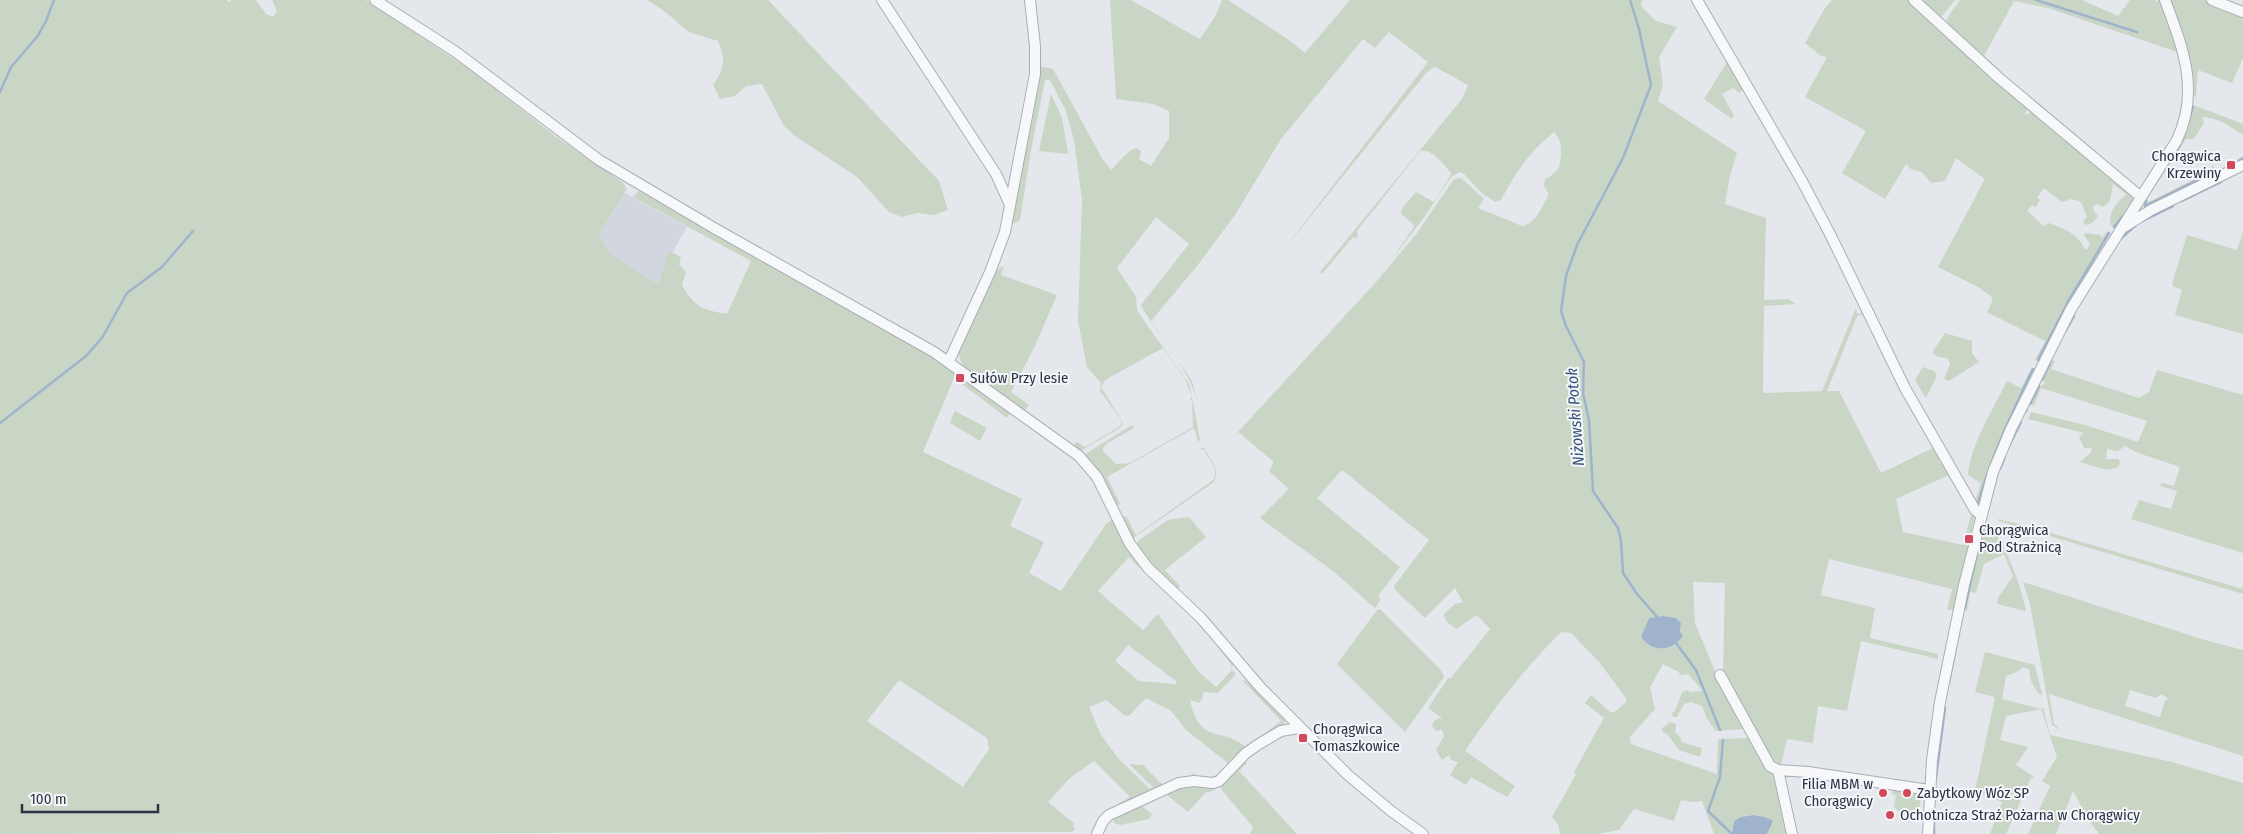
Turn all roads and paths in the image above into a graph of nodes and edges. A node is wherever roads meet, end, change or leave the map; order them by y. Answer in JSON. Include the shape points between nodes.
{"nodes":[{"id":1,"x":376,"y":0,"type":"edge"},
{"id":2,"x":882,"y":0,"type":"edge"},
{"id":3,"x":1030,"y":0,"type":"edge"},
{"id":4,"x":1697,"y":0,"type":"edge"},
{"id":5,"x":1914,"y":0,"type":"edge"},
{"id":6,"x":2165,"y":0,"type":"edge"},
{"id":7,"x":2212,"y":0,"type":"edge"},
{"id":8,"x":2243,"y":12,"type":"edge"},
{"id":9,"x":2243,"y":165,"type":"edge"},
{"id":10,"x":2141,"y":198,"type":"junction"},
{"id":11,"x":1010,"y":206,"type":"junction"},
{"id":12,"x":2135,"y":207,"type":"junction"},
{"id":13,"x":2144,"y":214,"type":"junction"},
{"id":14,"x":2117,"y":235,"type":"junction"},
{"id":15,"x":949,"y":361,"type":"junction"},
{"id":16,"x":1981,"y":514,"type":"junction"},
{"id":17,"x":1720,"y":675,"type":"dead end"},
{"id":18,"x":1299,"y":728,"type":"junction"},
{"id":19,"x":1778,"y":770,"type":"junction"},
{"id":20,"x":1929,"y":790,"type":"junction"},
{"id":21,"x":1097,"y":834,"type":"edge"},
{"id":22,"x":1423,"y":834,"type":"edge"},
{"id":23,"x":1792,"y":834,"type":"edge"},
{"id":24,"x":1928,"y":834,"type":"edge"}],
"edges":[{"from":1,"to":15,"type":"street","via":[[456,52],[592,155],[633,182]]},
{"from":2,"to":11,"type":"street","via":[[996,174]]},
{"from":3,"to":11,"type":"street","via":[[1035,74]]},
{"from":4,"to":16,"type":"street","via":[[1828,228],[1905,388],[1975,510]]},
{"from":5,"to":10,"type":"street","via":[[1999,78]]},
{"from":6,"to":10,"type":"street","via":[[2184,58],[2189,102],[2184,126]]},
{"from":7,"to":8,"type":"street"},
{"from":9,"to":13,"type":"street"},
{"from":10,"to":12,"type":"street"},
{"from":11,"to":15,"type":"street","via":[[998,252]]},
{"from":12,"to":13,"type":"street"},
{"from":12,"to":14,"type":"street"},
{"from":13,"to":14,"type":"street"},
{"from":14,"to":16,"type":"street","via":[[2071,309],[2011,429],[1993,472]]},
{"from":15,"to":18,"type":"street","via":[[1079,456],[1097,476],[1137,555],[1201,618]]},
{"from":16,"to":20,"type":"street","via":[[1940,702]]},
{"from":17,"to":19,"type":"street","via":[[1770,766]]},
{"from":18,"to":21,"type":"street","via":[[1281,731],[1259,744],[1219,781],[1179,783],[1109,815]]},
{"from":18,"to":22,"type":"street","via":[[1369,794]]},
{"from":19,"to":20,"type":"street"},
{"from":19,"to":23,"type":"street"},
{"from":20,"to":24,"type":"street"}]}
